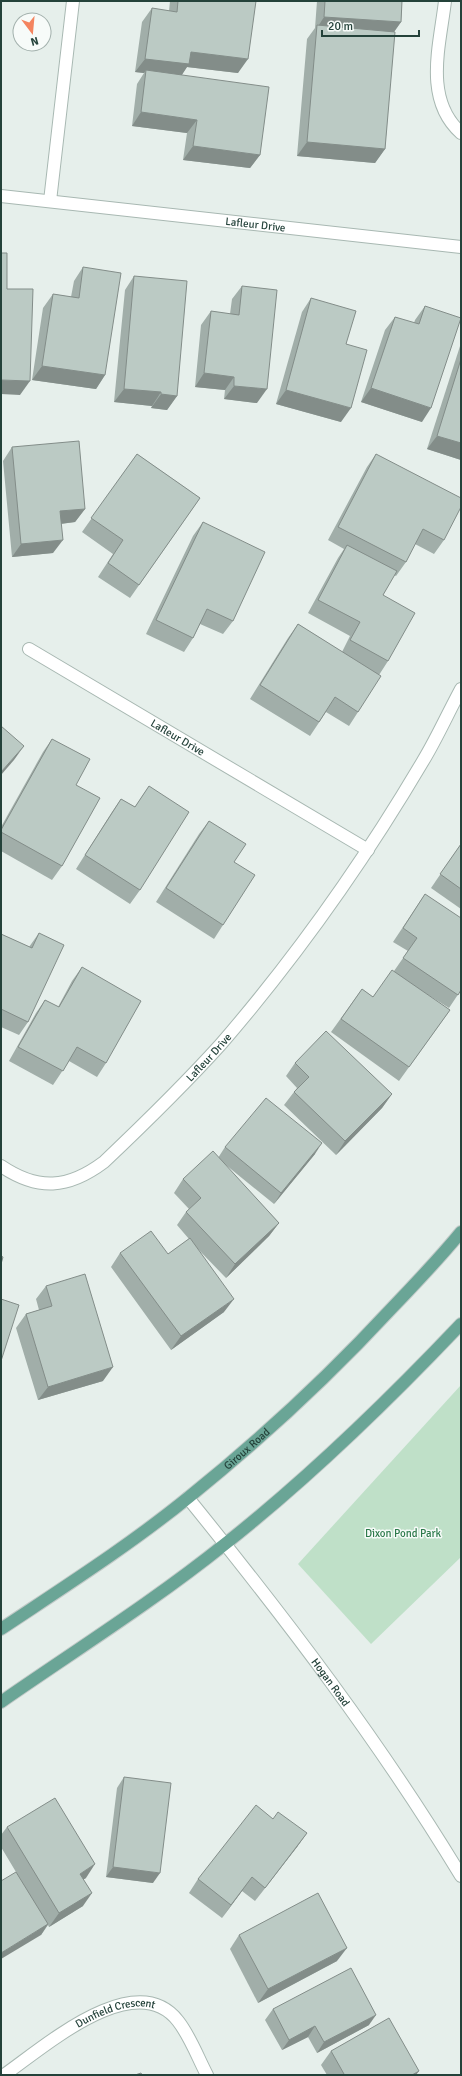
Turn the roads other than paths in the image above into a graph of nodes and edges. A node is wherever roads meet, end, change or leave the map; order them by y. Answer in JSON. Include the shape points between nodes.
{"nodes":[{"id":1,"x":73,"y":1,"type":"edge"},
{"id":2,"x":445,"y":1,"type":"edge"},
{"id":3,"x":461,"y":133,"type":"edge"},
{"id":4,"x":1,"y":196,"type":"edge"},
{"id":5,"x":50,"y":201,"type":"junction"},
{"id":6,"x":461,"y":247,"type":"edge"},
{"id":7,"x":29,"y":649,"type":"dead end"},
{"id":8,"x":461,"y":689,"type":"edge"},
{"id":9,"x":368,"y":850,"type":"junction"},
{"id":10,"x":1,"y":1166,"type":"edge"},
{"id":11,"x":461,"y":1232,"type":"edge"},
{"id":12,"x":461,"y":1324,"type":"edge"},
{"id":13,"x":188,"y":1498,"type":"junction"},
{"id":14,"x":225,"y":1544,"type":"junction"},
{"id":15,"x":1,"y":1629,"type":"edge"},
{"id":16,"x":1,"y":1702,"type":"edge"},
{"id":17,"x":461,"y":1876,"type":"edge"},
{"id":18,"x":4,"y":2075,"type":"edge"},
{"id":19,"x":207,"y":2075,"type":"edge"}],
"edges":[{"from":1,"to":5,"type":"street"},
{"from":2,"to":3,"type":"street","via":[[436,76],[437,92],[441,108]]},
{"from":4,"to":5,"type":"street","name":"Lafleur Drive"},
{"from":5,"to":6,"type":"street","name":"Lafleur Drive"},
{"from":7,"to":9,"type":"street","name":"Lafleur Drive"},
{"from":8,"to":9,"type":"street","name":"Lafleur Drive","via":[[424,760]]},
{"from":9,"to":10,"type":"street","name":"Lafleur Drive","via":[[306,939],[220,1045],[104,1162],[92,1172],[77,1178],[45,1184],[29,1182]]},
{"from":11,"to":13,"type":"main road","name":"Giroux Road","via":[[361,1342],[298,1403]]},
{"from":12,"to":14,"type":"main road","via":[[343,1442]]},
{"from":13,"to":14,"type":"street","name":"Hogan Road"},
{"from":13,"to":15,"type":"main road","name":"Giroux Road","via":[[118,1550]]},
{"from":14,"to":16,"type":"main road","via":[[150,1600]]},
{"from":14,"to":17,"type":"street","name":"Hogan Road","via":[[358,1718],[419,1807]]},
{"from":18,"to":19,"type":"street","name":"Dunfield Crescent","via":[[88,2017],[122,2004],[140,2004],[152,2005],[168,2012],[179,2022]]}]}
